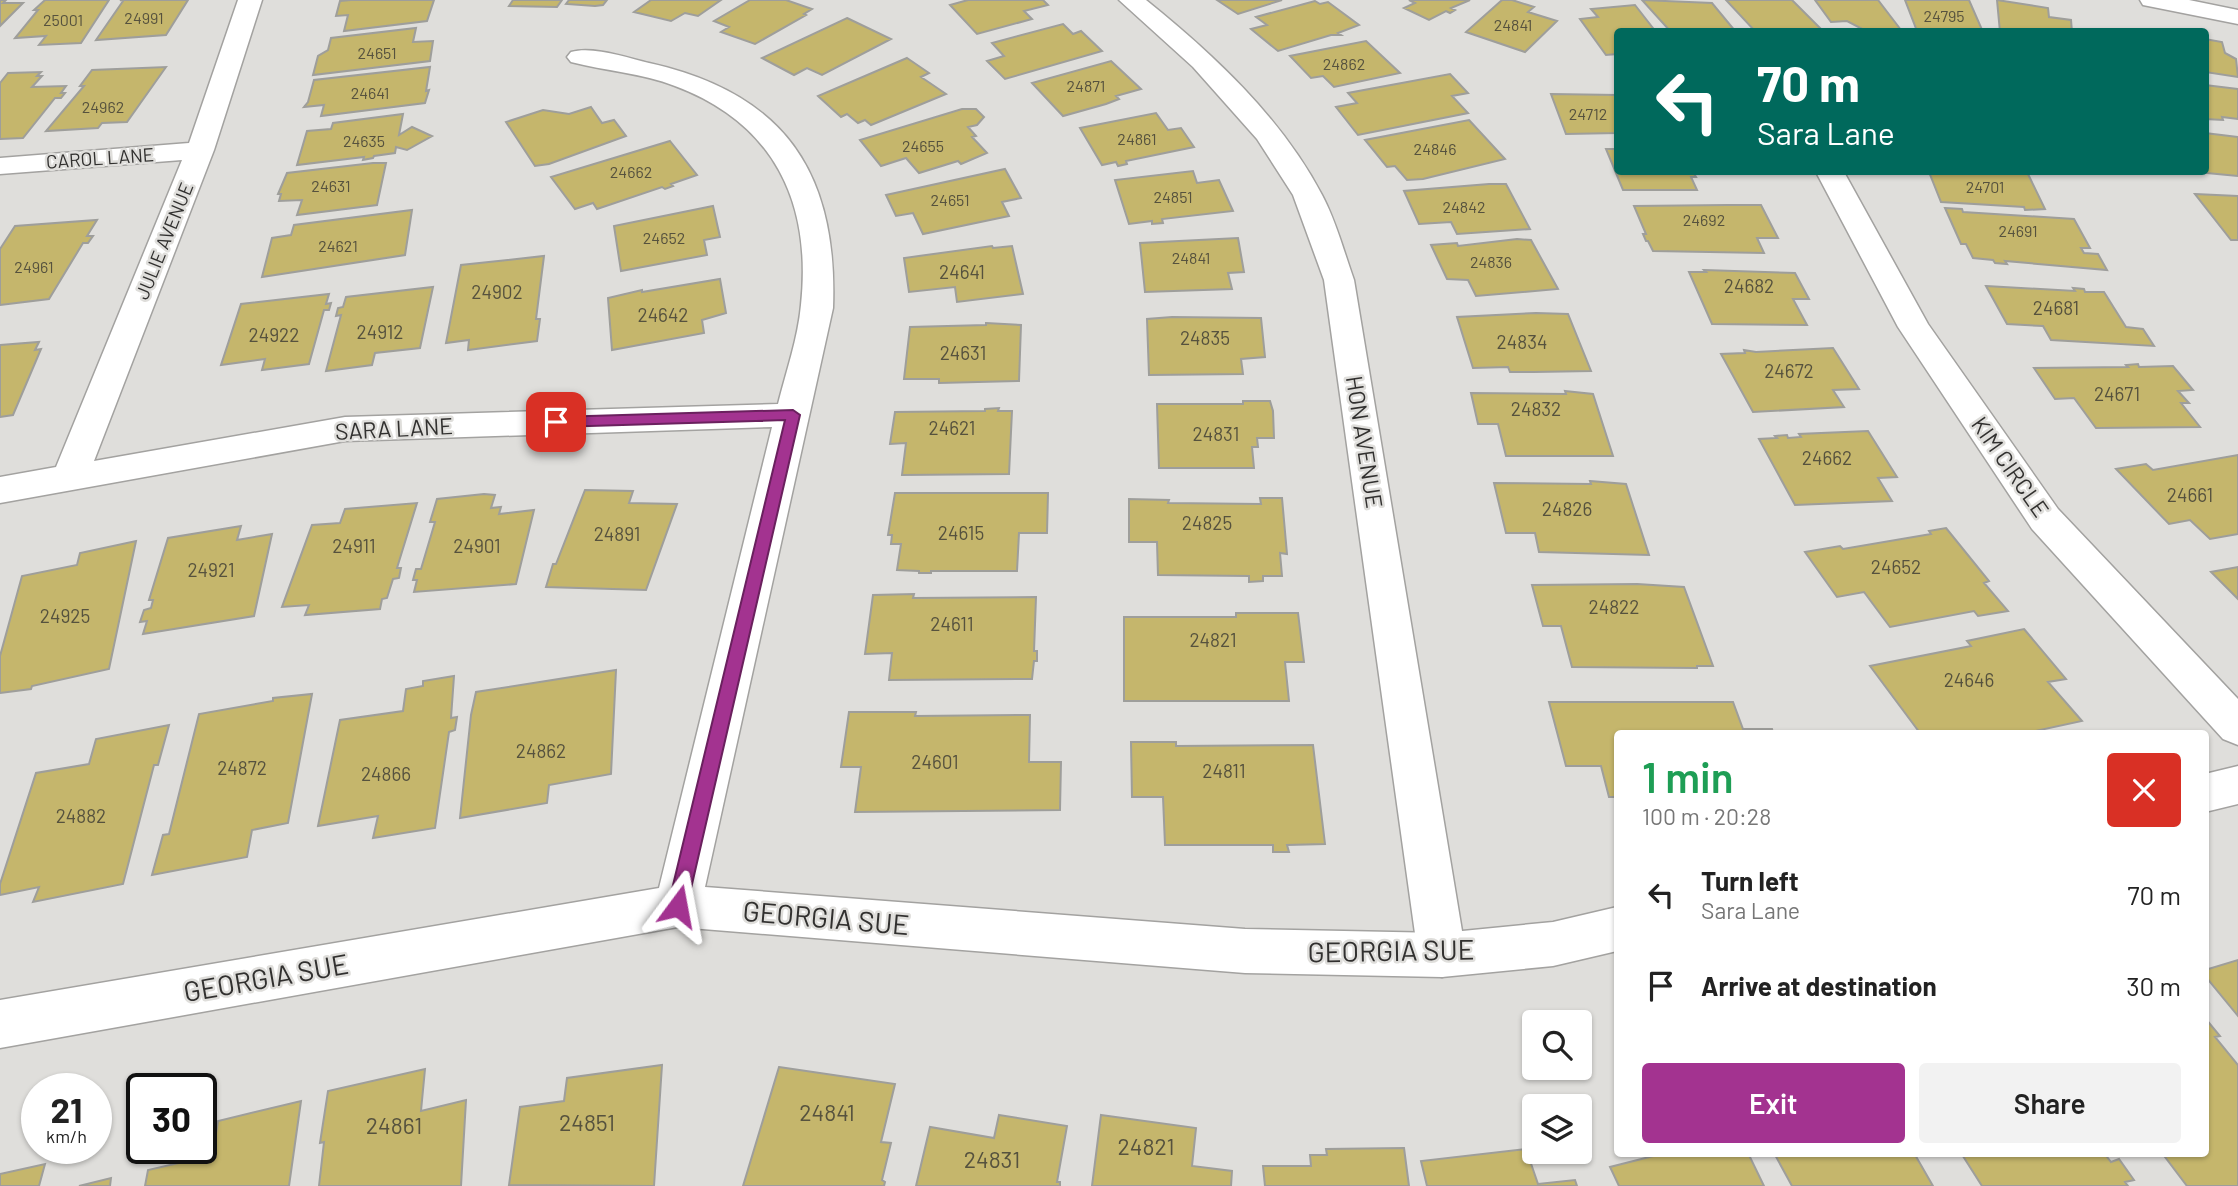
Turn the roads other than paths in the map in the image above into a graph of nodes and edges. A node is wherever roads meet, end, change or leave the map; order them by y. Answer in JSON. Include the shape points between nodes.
{"nodes":[{"id":1,"x":250,"y":0,"type":"edge"},
{"id":2,"x":1131,"y":0,"type":"edge"},
{"id":3,"x":2152,"y":0,"type":"edge"},
{"id":4,"x":2238,"y":17,"type":"edge"},
{"id":5,"x":580,"y":57,"type":"dead end"},
{"id":6,"x":200,"y":150,"type":"junction"},
{"id":7,"x":0,"y":166,"type":"edge"},
{"id":8,"x":1832,"y":175,"type":"edge"},
{"id":9,"x":793,"y":415,"type":"junction"},
{"id":10,"x":69,"y":478,"type":"junction"},
{"id":11,"x":0,"y":490,"type":"edge"},
{"id":12,"x":2238,"y":727,"type":"edge"},
{"id":13,"x":2238,"y":785,"type":"edge"},
{"id":14,"x":2209,"y":792,"type":"edge"},
{"id":15,"x":678,"y":906,"type":"junction"},
{"id":16,"x":1614,"y":930,"type":"edge"},
{"id":17,"x":1442,"y":955,"type":"junction"},
{"id":18,"x":0,"y":1024,"type":"edge"}],
"edges":[{"from":1,"to":6,"type":"street","name":"JULIE AVENUE"},
{"from":2,"to":17,"type":"street","name":"HON AVENUE","via":[[1168,29],[1246,107],[1303,186],[1339,279]]},
{"from":3,"to":4,"type":"street"},
{"from":5,"to":9,"type":"street","via":[[666,75],[738,108],[764,129],[803,182],[819,236],[820,283]]},
{"from":6,"to":7,"type":"street","name":"CAROL LANE"},
{"from":6,"to":10,"type":"street","name":"JULIE AVENUE"},
{"from":8,"to":12,"type":"street","name":"KIM CIRCLE","via":[[1914,327],[2045,519]]},
{"from":9,"to":10,"type":"street","name":"SARA LANE","via":[[345,429]]},
{"from":9,"to":15,"type":"street"},
{"from":10,"to":11,"type":"street","name":"SARA LANE"},
{"from":13,"to":14,"type":"street"},
{"from":15,"to":17,"type":"street","name":"GEORGIA SUE","via":[[1245,951]]},
{"from":15,"to":18,"type":"street","name":"GEORGIA SUE"},
{"from":16,"to":17,"type":"street","name":"GEORGIA SUE","via":[[1553,944]]}]}
